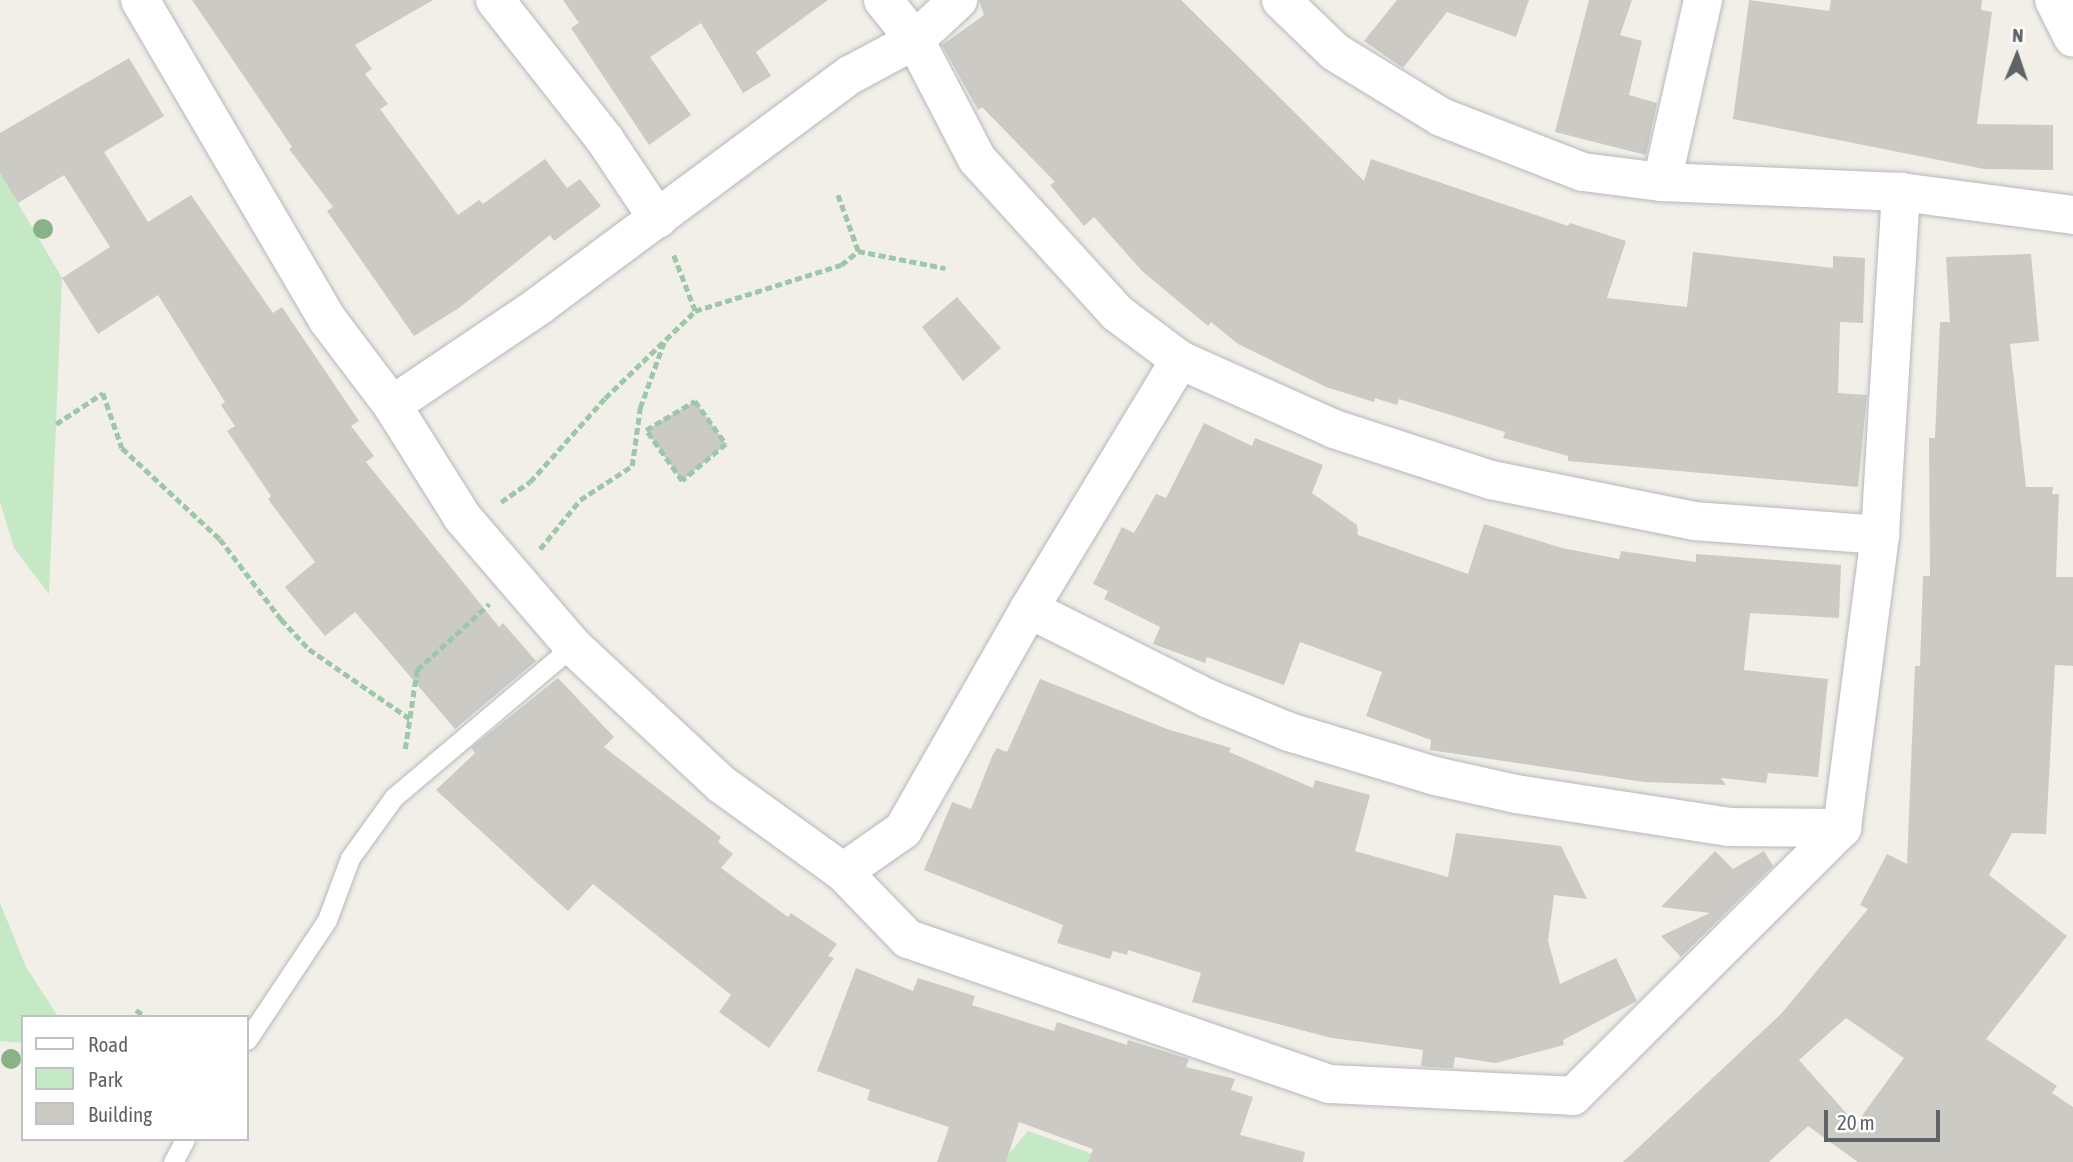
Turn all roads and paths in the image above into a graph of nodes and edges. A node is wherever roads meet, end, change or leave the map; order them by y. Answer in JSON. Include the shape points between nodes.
{"nodes":[{"id":1,"x":140,"y":0,"type":"edge"},
{"id":2,"x":495,"y":0,"type":"edge"},
{"id":3,"x":883,"y":0,"type":"edge"},
{"id":4,"x":958,"y":0,"type":"edge"},
{"id":5,"x":1281,"y":0,"type":"edge"},
{"id":6,"x":1703,"y":0,"type":"edge"},
{"id":7,"x":2054,"y":0,"type":"edge"},
{"id":8,"x":2073,"y":38,"type":"edge"},
{"id":9,"x":915,"y":40,"type":"junction"},
{"id":10,"x":1662,"y":182,"type":"junction"},
{"id":11,"x":1901,"y":192,"type":"junction"},
{"id":12,"x":837,"y":193,"type":"dead end"},
{"id":13,"x":2073,"y":215,"type":"edge"},
{"id":14,"x":658,"y":219,"type":"junction"},
{"id":15,"x":858,"y":251,"type":"junction"},
{"id":16,"x":945,"y":268,"type":"dead end"},
{"id":17,"x":695,"y":311,"type":"junction"},
{"id":18,"x":664,"y":342,"type":"junction"},
{"id":19,"x":1180,"y":360,"type":"junction"},
{"id":20,"x":392,"y":405,"type":"junction"},
{"id":21,"x":56,"y":424,"type":"dead end"},
{"id":22,"x":646,"y":430,"type":"joint"},
{"id":23,"x":469,"y":525,"type":"junction"},
{"id":24,"x":1880,"y":535,"type":"junction"},
{"id":25,"x":516,"y":579,"type":"junction"},
{"id":26,"x":1029,"y":609,"type":"junction"},
{"id":27,"x":572,"y":646,"type":"junction"},
{"id":28,"x":412,"y":720,"type":"junction"},
{"id":29,"x":394,"y":797,"type":"junction"},
{"id":30,"x":1842,"y":828,"type":"junction"},
{"id":31,"x":842,"y":872,"type":"junction"},
{"id":32,"x":136,"y":1010,"type":"dead end"},
{"id":33,"x":143,"y":1015,"type":"edge"},
{"id":34,"x":248,"y":1038,"type":"edge"},
{"id":35,"x":184,"y":1141,"type":"edge"},
{"id":36,"x":173,"y":1162,"type":"edge"}],
"edges":[{"from":1,"to":20,"type":"street","via":[[327,319]]},
{"from":2,"to":14,"type":"street","via":[[605,140]]},
{"from":3,"to":9,"type":"street"},
{"from":4,"to":9,"type":"street"},
{"from":5,"to":10,"type":"street","via":[[1335,52],[1441,117],[1583,172]]},
{"from":6,"to":10,"type":"street"},
{"from":7,"to":8,"type":"street"},
{"from":9,"to":14,"type":"street","via":[[850,75]]},
{"from":9,"to":19,"type":"street","via":[[977,159],[1117,313]]},
{"from":10,"to":11,"type":"street"},
{"from":11,"to":13,"type":"street"},
{"from":11,"to":24,"type":"street"},
{"from":12,"to":15,"type":"path"},
{"from":14,"to":17,"type":"path"},
{"from":14,"to":20,"type":"street"},
{"from":15,"to":16,"type":"path"},
{"from":15,"to":17,"type":"path","via":[[841,265]]},
{"from":17,"to":18,"type":"path"},
{"from":18,"to":23,"type":"path","via":[[530,482]]},
{"from":18,"to":25,"type":"path","via":[[640,408],[632,466],[580,500]]},
{"from":19,"to":24,"type":"street","via":[[1334,429],[1491,480],[1694,521]]},
{"from":19,"to":26,"type":"street"},
{"from":20,"to":23,"type":"street"},
{"from":21,"to":28,"type":"path","via":[[103,393],[122,448],[220,539],[309,649]]},
{"from":22,"to":22,"type":"path","via":[[695,401],[726,444],[682,481]]},
{"from":23,"to":25,"type":"street"},
{"from":24,"to":30,"type":"street"},
{"from":25,"to":27,"type":"street"},
{"from":25,"to":28,"type":"path","via":[[417,670]]},
{"from":26,"to":30,"type":"street","via":[[1209,699],[1289,732],[1435,775],[1516,794],[1728,827]]},
{"from":26,"to":31,"type":"street","via":[[902,830]]},
{"from":27,"to":29,"type":"lane"},
{"from":27,"to":31,"type":"street","via":[[721,784]]},
{"from":28,"to":29,"type":"path"},
{"from":29,"to":34,"type":"lane","via":[[350,858],[327,920]]},
{"from":30,"to":31,"type":"street","via":[[1573,1096],[1329,1084],[908,939]]},
{"from":32,"to":33,"type":"path"},
{"from":35,"to":36,"type":"lane"}]}
